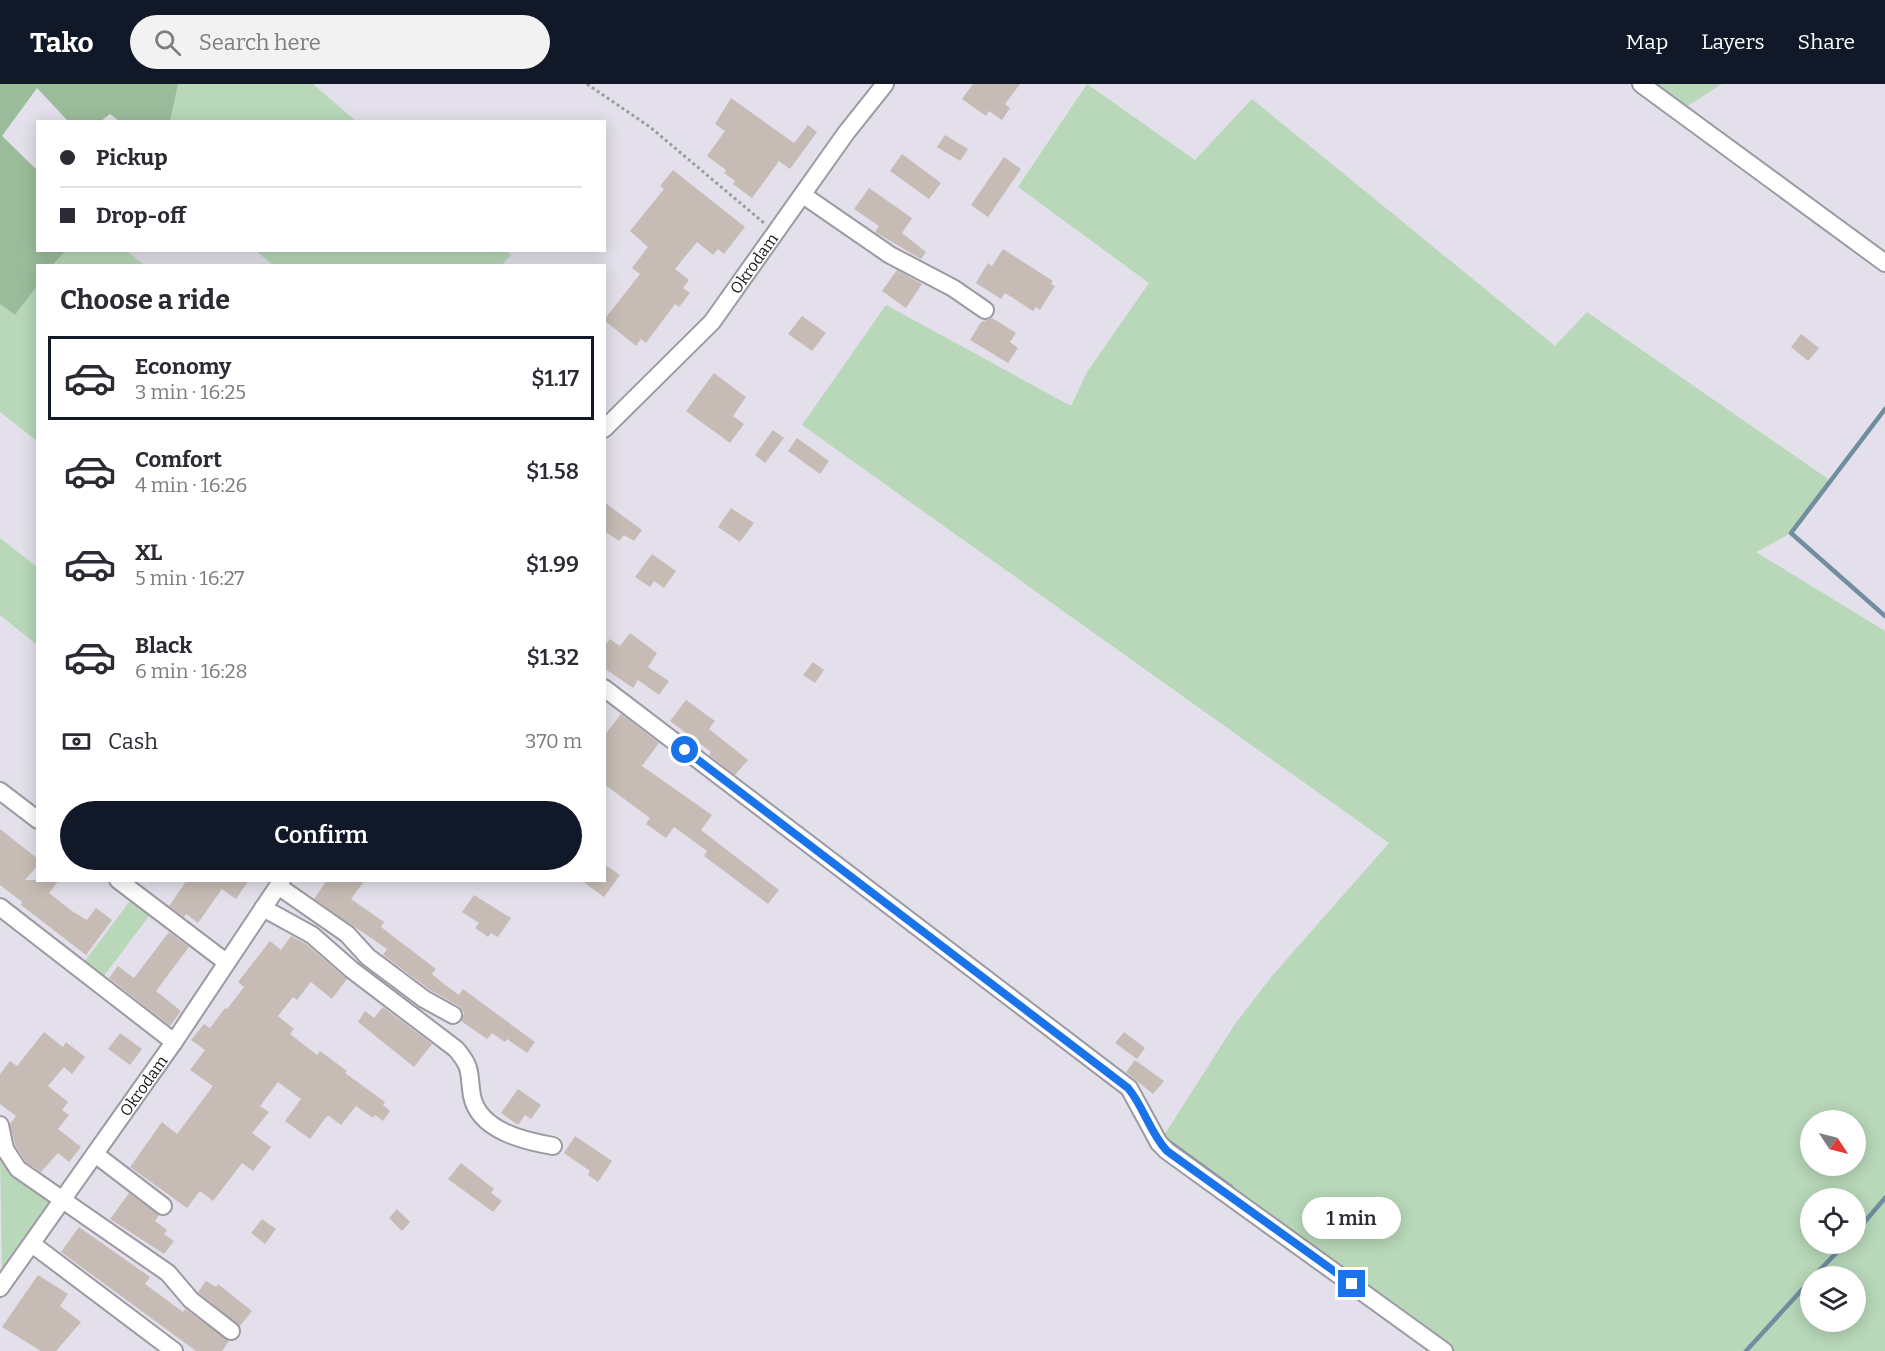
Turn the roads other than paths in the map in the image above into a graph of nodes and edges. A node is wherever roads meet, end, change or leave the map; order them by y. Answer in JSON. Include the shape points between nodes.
{"nodes":[{"id":1,"x":885,"y":84,"type":"edge"},
{"id":2,"x":1641,"y":84,"type":"edge"},
{"id":3,"x":803,"y":195,"type":"junction"},
{"id":4,"x":1885,"y":263,"type":"edge"},
{"id":5,"x":985,"y":310,"type":"dead end"},
{"id":6,"x":606,"y":427,"type":"edge"},
{"id":7,"x":606,"y":690,"type":"edge"},
{"id":8,"x":0,"y":791,"type":"edge"},
{"id":9,"x":36,"y":818,"type":"edge"},
{"id":10,"x":121,"y":882,"type":"edge"},
{"id":11,"x":280,"y":883,"type":"edge"},
{"id":12,"x":0,"y":907,"type":"edge"},
{"id":13,"x":263,"y":908,"type":"junction"},
{"id":14,"x":226,"y":962,"type":"junction"},
{"id":15,"x":453,"y":1015,"type":"dead end"},
{"id":16,"x":174,"y":1042,"type":"junction"},
{"id":17,"x":0,"y":1125,"type":"edge"},
{"id":18,"x":553,"y":1146,"type":"dead end"},
{"id":19,"x":95,"y":1154,"type":"junction"},
{"id":20,"x":64,"y":1199,"type":"junction"},
{"id":21,"x":163,"y":1206,"type":"dead end"},
{"id":22,"x":32,"y":1244,"type":"junction"},
{"id":23,"x":2,"y":1280,"type":"edge"},
{"id":24,"x":231,"y":1331,"type":"dead end"},
{"id":25,"x":174,"y":1351,"type":"edge"},
{"id":26,"x":1444,"y":1351,"type":"edge"}],
"edges":[{"from":1,"to":3,"type":"street","name":"Okrodam"},
{"from":2,"to":4,"type":"street"},
{"from":3,"to":5,"type":"street","via":[[890,255],[953,288]]},
{"from":3,"to":6,"type":"street","name":"Okrodam","via":[[712,322]]},
{"from":7,"to":26,"type":"street","via":[[1128,1088],[1167,1151]]},
{"from":8,"to":9,"type":"street"},
{"from":10,"to":14,"type":"street"},
{"from":11,"to":13,"type":"street","name":"Okrodam"},
{"from":11,"to":15,"type":"street","via":[[347,934],[368,957],[424,999]]},
{"from":12,"to":16,"type":"street"},
{"from":13,"to":14,"type":"street","name":"Okrodam"},
{"from":13,"to":18,"type":"street","via":[[312,935],[456,1049],[469,1064],[473,1099],[494,1125],[519,1140]]},
{"from":14,"to":16,"type":"street","name":"Okrodam"},
{"from":16,"to":19,"type":"street","name":"Okrodam"},
{"from":17,"to":20,"type":"street","via":[[5,1149],[18,1169]]},
{"from":19,"to":20,"type":"street","name":"Okrodam"},
{"from":19,"to":21,"type":"street"},
{"from":20,"to":22,"type":"street","name":"Okrodam"},
{"from":20,"to":24,"type":"street","via":[[168,1273],[191,1300]]},
{"from":22,"to":23,"type":"street","name":"Okrodam"},
{"from":22,"to":25,"type":"street"}]}
